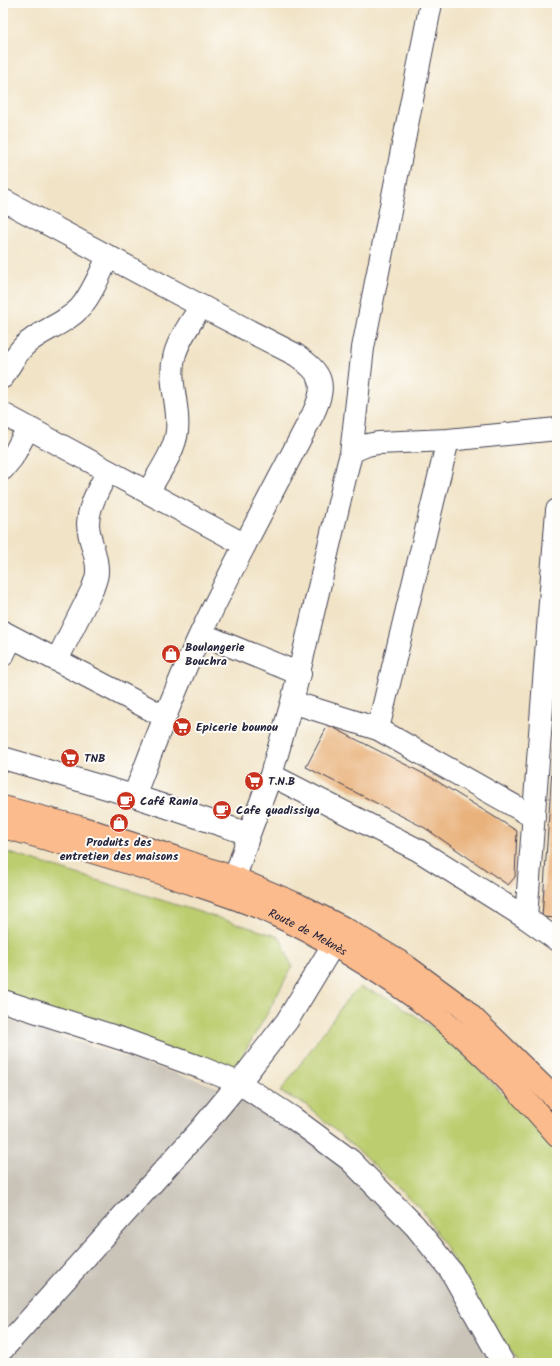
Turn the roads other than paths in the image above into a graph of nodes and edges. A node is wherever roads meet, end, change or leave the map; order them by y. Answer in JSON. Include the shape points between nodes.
{"nodes":[{"id":1,"x":431,"y":3,"type":"edge"},
{"id":2,"x":3,"y":200,"type":"edge"},
{"id":3,"x":108,"y":257,"type":"junction"},
{"id":4,"x":201,"y":306,"type":"junction"},
{"id":5,"x":3,"y":377,"type":"edge"},
{"id":6,"x":3,"y":414,"type":"edge"},
{"id":7,"x":28,"y":428,"type":"junction"},
{"id":8,"x":557,"y":429,"type":"edge"},
{"id":9,"x":448,"y":440,"type":"junction"},
{"id":10,"x":352,"y":454,"type":"junction"},
{"id":11,"x":3,"y":469,"type":"edge"},
{"id":12,"x":108,"y":471,"type":"junction"},
{"id":13,"x":148,"y":492,"type":"junction"},
{"id":14,"x":557,"y":510,"type":"edge"},
{"id":15,"x":245,"y":545,"type":"junction"},
{"id":16,"x":201,"y":634,"type":"junction"},
{"id":17,"x":6,"y":641,"type":"edge"},
{"id":18,"x":57,"y":660,"type":"junction"},
{"id":19,"x":300,"y":674,"type":"junction"},
{"id":20,"x":292,"y":702,"type":"junction"},
{"id":21,"x":165,"y":717,"type":"junction"},
{"id":22,"x":378,"y":730,"type":"junction"},
{"id":23,"x":3,"y":758,"type":"edge"},
{"id":24,"x":272,"y":775,"type":"junction"},
{"id":25,"x":134,"y":796,"type":"junction"},
{"id":26,"x":3,"y":808,"type":"edge"},
{"id":27,"x":534,"y":817,"type":"junction"},
{"id":28,"x":3,"y":827,"type":"edge"},
{"id":29,"x":249,"y":834,"type":"junction"},
{"id":30,"x":235,"y":878,"type":"junction"},
{"id":31,"x":526,"y":918,"type":"junction"},
{"id":32,"x":557,"y":940,"type":"edge"},
{"id":33,"x":333,"y":945,"type":"junction"},
{"id":34,"x":3,"y":1001,"type":"edge"},
{"id":35,"x":240,"y":1083,"type":"junction"},
{"id":36,"x":557,"y":1100,"type":"edge"},
{"id":37,"x":557,"y":1135,"type":"edge"},
{"id":38,"x":3,"y":1349,"type":"edge"},
{"id":39,"x":503,"y":1363,"type":"edge"}],
"edges":[{"from":1,"to":10,"type":"street","via":[[363,348]]},
{"from":2,"to":3,"type":"street"},
{"from":3,"to":4,"type":"street"},
{"from":3,"to":5,"type":"street","via":[[80,308],[24,346]]},
{"from":4,"to":13,"type":"street","via":[[174,357],[173,382],[177,430],[172,448]]},
{"from":4,"to":15,"type":"street","via":[[296,355],[316,371],[322,387],[313,414]]},
{"from":6,"to":7,"type":"street"},
{"from":7,"to":11,"type":"street"},
{"from":7,"to":12,"type":"street"},
{"from":8,"to":9,"type":"street"},
{"from":9,"to":10,"type":"street","via":[[378,443],[360,447]]},
{"from":9,"to":22,"type":"street"},
{"from":10,"to":19,"type":"street"},
{"from":12,"to":13,"type":"street"},
{"from":12,"to":18,"type":"street","via":[[89,515],[90,539],[96,560],[96,580]]},
{"from":13,"to":15,"type":"street"},
{"from":14,"to":27,"type":"street"},
{"from":15,"to":16,"type":"street"},
{"from":16,"to":19,"type":"street"},
{"from":16,"to":21,"type":"street"},
{"from":17,"to":18,"type":"street"},
{"from":18,"to":21,"type":"street"},
{"from":19,"to":20,"type":"street"},
{"from":20,"to":22,"type":"street"},
{"from":20,"to":24,"type":"street"},
{"from":21,"to":25,"type":"street"},
{"from":22,"to":27,"type":"street"},
{"from":23,"to":25,"type":"street"},
{"from":24,"to":29,"type":"street"},
{"from":24,"to":31,"type":"street","via":[[418,850]]},
{"from":25,"to":29,"type":"street"},
{"from":26,"to":30,"type":"main road","name":"Route de Meknès","via":[[83,828]]},
{"from":27,"to":31,"type":"street"},
{"from":28,"to":33,"type":"main road","name":"Route de Meknès","via":[[223,894],[268,912]]},
{"from":29,"to":30,"type":"street"},
{"from":30,"to":36,"type":"main road","name":"Route de Meknès","via":[[299,905],[344,928],[405,965],[462,1007]]},
{"from":31,"to":32,"type":"street"},
{"from":33,"to":35,"type":"street","via":[[287,1021]]},
{"from":33,"to":37,"type":"main road","name":"Route de Meknès","via":[[385,977],[459,1034],[534,1107]]},
{"from":34,"to":35,"type":"street","via":[[122,1039]]},
{"from":35,"to":38,"type":"street"},
{"from":35,"to":39,"type":"street","via":[[350,1160],[415,1226],[451,1272]]}]}
